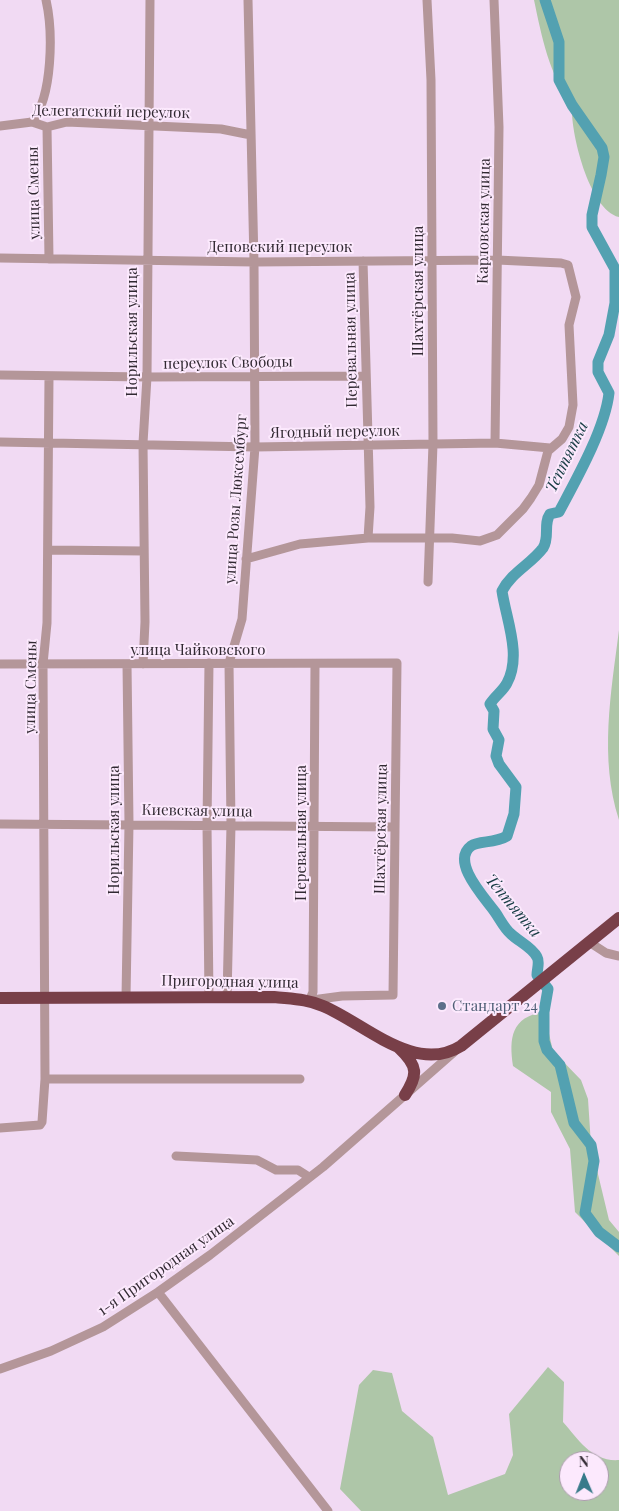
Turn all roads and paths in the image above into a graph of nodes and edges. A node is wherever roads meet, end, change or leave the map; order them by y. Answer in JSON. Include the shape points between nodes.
{"nodes":[{"id":1,"x":46,"y":0,"type":"edge"},
{"id":2,"x":150,"y":0,"type":"edge"},
{"id":3,"x":248,"y":0,"type":"edge"},
{"id":4,"x":428,"y":0,"type":"edge"},
{"id":5,"x":494,"y":0,"type":"edge"},
{"id":6,"x":32,"y":122,"type":"junction"},
{"id":7,"x":0,"y":126,"type":"edge"},
{"id":8,"x":148,"y":126,"type":"junction"},
{"id":9,"x":47,"y":127,"type":"junction"},
{"id":10,"x":251,"y":135,"type":"junction"},
{"id":11,"x":0,"y":258,"type":"edge"},
{"id":12,"x":49,"y":259,"type":"junction"},
{"id":13,"x":146,"y":260,"type":"junction"},
{"id":14,"x":497,"y":260,"type":"junction"},
{"id":15,"x":363,"y":261,"type":"junction"},
{"id":16,"x":432,"y":261,"type":"junction"},
{"id":17,"x":254,"y":262,"type":"junction"},
{"id":18,"x":0,"y":375,"type":"edge"},
{"id":19,"x":49,"y":376,"type":"junction"},
{"id":20,"x":256,"y":376,"type":"junction"},
{"id":21,"x":366,"y":376,"type":"junction"},
{"id":22,"x":147,"y":377,"type":"junction"},
{"id":23,"x":0,"y":442,"type":"edge"},
{"id":24,"x":48,"y":442,"type":"junction"},
{"id":25,"x":143,"y":443,"type":"junction"},
{"id":26,"x":495,"y":443,"type":"junction"},
{"id":27,"x":433,"y":444,"type":"junction"},
{"id":28,"x":367,"y":445,"type":"junction"},
{"id":29,"x":255,"y":447,"type":"junction"},
{"id":30,"x":550,"y":448,"type":"junction"},
{"id":31,"x":368,"y":538,"type":"junction"},
{"id":32,"x":430,"y":538,"type":"junction"},
{"id":33,"x":48,"y":550,"type":"junction"},
{"id":34,"x":144,"y":550,"type":"junction"},
{"id":35,"x":246,"y":559,"type":"junction"},
{"id":36,"x":428,"y":582,"type":"dead end"},
{"id":37,"x":209,"y":663,"type":"junction"},
{"id":38,"x":229,"y":663,"type":"junction"},
{"id":39,"x":397,"y":663,"type":"joint"},
{"id":40,"x":0,"y":664,"type":"edge"},
{"id":41,"x":44,"y":664,"type":"junction"},
{"id":42,"x":127,"y":664,"type":"junction"},
{"id":43,"x":143,"y":664,"type":"junction"},
{"id":44,"x":315,"y":664,"type":"junction"},
{"id":45,"x":0,"y":824,"type":"edge"},
{"id":46,"x":43,"y":824,"type":"junction"},
{"id":47,"x":128,"y":824,"type":"junction"},
{"id":48,"x":207,"y":825,"type":"junction"},
{"id":49,"x":231,"y":825,"type":"junction"},
{"id":50,"x":315,"y":826,"type":"junction"},
{"id":51,"x":394,"y":827,"type":"junction"},
{"id":52,"x":619,"y":918,"type":"edge"},
{"id":53,"x":589,"y":942,"type":"junction"},
{"id":54,"x":619,"y":956,"type":"edge"},
{"id":55,"x":126,"y":997,"type":"junction"},
{"id":56,"x":209,"y":997,"type":"junction"},
{"id":57,"x":227,"y":997,"type":"junction"},
{"id":58,"x":0,"y":998,"type":"edge"},
{"id":59,"x":44,"y":998,"type":"junction"},
{"id":60,"x":309,"y":1001,"type":"junction"},
{"id":61,"x":396,"y":1046,"type":"junction"},
{"id":62,"x":458,"y":1048,"type":"junction"},
{"id":63,"x":45,"y":1078,"type":"junction"},
{"id":64,"x":300,"y":1079,"type":"dead end"},
{"id":65,"x":405,"y":1095,"type":"junction"},
{"id":66,"x":0,"y":1128,"type":"edge"},
{"id":67,"x":176,"y":1156,"type":"dead end"},
{"id":68,"x":310,"y":1178,"type":"junction"},
{"id":69,"x":158,"y":1292,"type":"junction"},
{"id":70,"x":0,"y":1370,"type":"edge"},
{"id":71,"x":328,"y":1511,"type":"edge"}],
"edges":[{"from":1,"to":6,"type":"street","via":[[49,35],[46,87]]},
{"from":2,"to":8,"type":"street","name":"Норильская улица"},
{"from":3,"to":10,"type":"street","name":"улица Розы Люксембург"},
{"from":4,"to":16,"type":"street","name":"Шахтёрская улица"},
{"from":5,"to":14,"type":"street","name":"Карловская улица","via":[[499,127]]},
{"from":6,"to":7,"type":"street","name":"Делегатский переулок"},
{"from":6,"to":9,"type":"street","name":"Делегатский переулок"},
{"from":8,"to":9,"type":"street","name":"Делегатский переулок","via":[[67,122]]},
{"from":8,"to":10,"type":"street","name":"Делегатский переулок","via":[[221,129]]},
{"from":8,"to":13,"type":"street","name":"Норильская улица"},
{"from":9,"to":12,"type":"street","name":"улица Смены"},
{"from":10,"to":17,"type":"street","name":"улица Розы Люксембург"},
{"from":11,"to":12,"type":"street","name":"Деповский переулок"},
{"from":12,"to":13,"type":"street","name":"Деповский переулок"},
{"from":13,"to":17,"type":"street","name":"Деповский переулок"},
{"from":13,"to":22,"type":"street","name":"Норильская улица"},
{"from":14,"to":16,"type":"street","name":"Деповский переулок"},
{"from":14,"to":26,"type":"street","name":"Карловская улица"},
{"from":14,"to":30,"type":"street","name":"Деповский переулок","via":[[561,263],[570,269],[576,297],[569,325],[572,405],[567,432]]},
{"from":15,"to":16,"type":"street","name":"Деповский переулок"},
{"from":15,"to":17,"type":"street","name":"Деповский переулок"},
{"from":15,"to":21,"type":"street","name":"Перевальная улица"},
{"from":16,"to":27,"type":"street","name":"Шахтёрская улица"},
{"from":17,"to":20,"type":"street","name":"улица Розы Люксембург"},
{"from":18,"to":19,"type":"street","name":"переулок Свободы"},
{"from":19,"to":22,"type":"street","name":"переулок Свободы"},
{"from":19,"to":24,"type":"street","name":"улица Смены"},
{"from":20,"to":21,"type":"street","name":"переулок Свободы"},
{"from":20,"to":22,"type":"street","name":"переулок Свободы"},
{"from":20,"to":29,"type":"street","name":"улица Розы Люксембург"},
{"from":21,"to":28,"type":"street","name":"Перевальная улица"},
{"from":22,"to":25,"type":"street","name":"Норильская улица"},
{"from":23,"to":24,"type":"street","name":"Ягодный переулок"},
{"from":24,"to":25,"type":"street","name":"Ягодный переулок"},
{"from":24,"to":33,"type":"street","name":"улица Смены"},
{"from":25,"to":29,"type":"street","name":"Ягодный переулок"},
{"from":25,"to":34,"type":"street","name":"Норильская улица"},
{"from":26,"to":27,"type":"street","name":"Ягодный переулок"},
{"from":26,"to":30,"type":"street","name":"Ягодный переулок"},
{"from":27,"to":28,"type":"street","name":"Ягодный переулок"},
{"from":27,"to":32,"type":"street","name":"Шахтёрская улица"},
{"from":28,"to":29,"type":"street","name":"Ягодный переулок"},
{"from":28,"to":31,"type":"street","name":"Перевальная улица"},
{"from":29,"to":35,"type":"street","name":"улица Розы Люксембург"},
{"from":30,"to":32,"type":"street","via":[[539,485],[523,509],[497,535],[480,541]]},
{"from":31,"to":32,"type":"street"},
{"from":31,"to":35,"type":"street","via":[[300,544]]},
{"from":32,"to":36,"type":"street","name":"Шахтёрская улица"},
{"from":33,"to":34,"type":"street"},
{"from":33,"to":41,"type":"street","name":"улица Смены"},
{"from":34,"to":43,"type":"street","name":"Норильская улица","via":[[146,622]]},
{"from":35,"to":38,"type":"street","name":"улица Розы Люксембург","via":[[242,619]]},
{"from":37,"to":38,"type":"street","name":"улица Чайковского"},
{"from":37,"to":43,"type":"street","name":"улица Чайковского"},
{"from":37,"to":48,"type":"street"},
{"from":38,"to":44,"type":"street","name":"улица Чайковского"},
{"from":38,"to":49,"type":"street","name":"улица Розы Люксембург"},
{"from":39,"to":44,"type":"street","name":"улица Чайковского"},
{"from":39,"to":51,"type":"street","name":"Шахтёрская улица"},
{"from":40,"to":41,"type":"street","name":"улица Чайковского"},
{"from":41,"to":42,"type":"street","name":"улица Чайковского"},
{"from":41,"to":46,"type":"street","name":"улица Смены"},
{"from":42,"to":43,"type":"street","name":"улица Чайковского"},
{"from":42,"to":47,"type":"street","name":"Норильская улица"},
{"from":44,"to":50,"type":"street","name":"Перевальная улица"},
{"from":45,"to":46,"type":"street","name":"Киевская улица"},
{"from":46,"to":47,"type":"street","name":"Киевская улица"},
{"from":46,"to":59,"type":"street","name":"улица Смены"},
{"from":47,"to":48,"type":"street","name":"Киевская улица"},
{"from":47,"to":55,"type":"street","name":"Норильская улица"},
{"from":48,"to":49,"type":"street","name":"Киевская улица"},
{"from":48,"to":56,"type":"street"},
{"from":49,"to":50,"type":"street","name":"Киевская улица"},
{"from":49,"to":57,"type":"street","name":"улица Розы Люксембург"},
{"from":50,"to":51,"type":"street","name":"Киевская улица"},
{"from":50,"to":60,"type":"street","name":"Перевальная улица","via":[[313,992]]},
{"from":51,"to":60,"type":"street","name":"Шахтёрская улица","via":[[393,995],[342,996]]},
{"from":52,"to":53,"type":"highway","name":"Пригородная улица"},
{"from":53,"to":54,"type":"street","via":[[606,953]]},
{"from":53,"to":62,"type":"highway","name":"Пригородная улица"},
{"from":55,"to":56,"type":"highway","name":"Пригородная улица"},
{"from":55,"to":59,"type":"highway","name":"Пригородная улица"},
{"from":56,"to":57,"type":"highway","name":"Пригородная улица"},
{"from":57,"to":60,"type":"highway","name":"Пригородная улица"},
{"from":58,"to":59,"type":"highway","name":"Пригородная улица"},
{"from":59,"to":63,"type":"street"},
{"from":60,"to":61,"type":"highway","name":"Пригородная улица","via":[[336,1012]]},
{"from":61,"to":62,"type":"highway","name":"Пригородная улица","via":[[430,1055]]},
{"from":61,"to":65,"type":"highway","via":[[414,1066],[415,1077]]},
{"from":62,"to":65,"type":"street","name":"1-я Пригородная улица"},
{"from":63,"to":64,"type":"street"},
{"from":63,"to":66,"type":"street","via":[[40,1125]]},
{"from":65,"to":68,"type":"street","name":"1-я Пригородная улица"},
{"from":67,"to":68,"type":"street","via":[[256,1160],[276,1170],[298,1170]]},
{"from":68,"to":69,"type":"street","name":"1-я Пригородная улица"},
{"from":69,"to":70,"type":"street","name":"1-я Пригородная улица","via":[[103,1327]]},
{"from":69,"to":71,"type":"street"}]}
